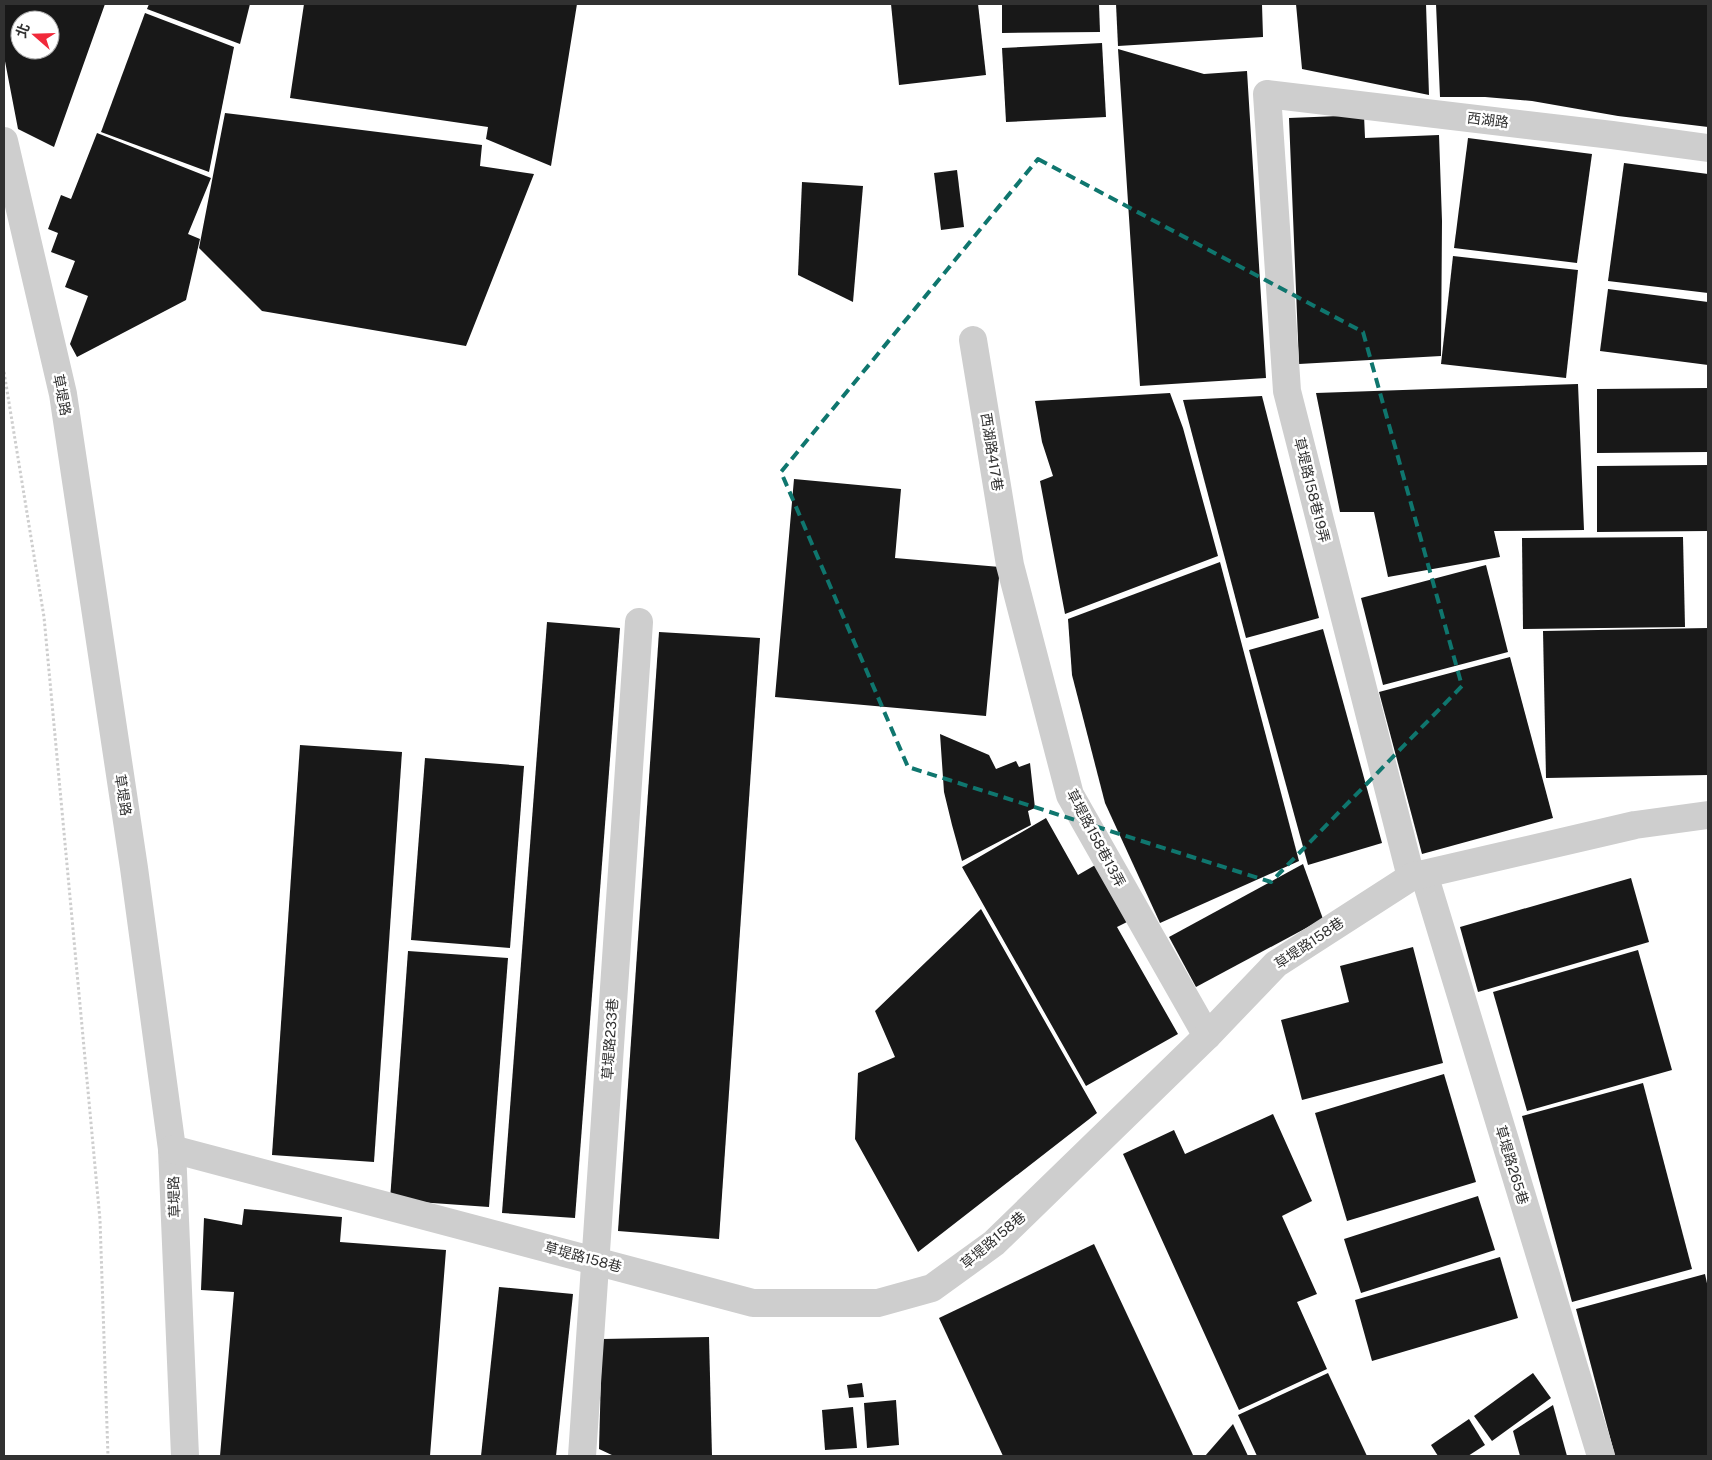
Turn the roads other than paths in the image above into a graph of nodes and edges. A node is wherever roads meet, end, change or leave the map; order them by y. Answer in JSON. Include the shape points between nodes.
{"nodes":[{"id":1,"x":1267,"y":94,"type":"joint"},
{"id":2,"x":4,"y":141,"type":"edge"},
{"id":3,"x":1708,"y":148,"type":"edge"},
{"id":4,"x":973,"y":340,"type":"dead end"},
{"id":5,"x":1010,"y":565,"type":"joint"},
{"id":6,"x":639,"y":622,"type":"dead end"},
{"id":7,"x":1708,"y":815,"type":"edge"},
{"id":8,"x":1417,"y":876,"type":"junction"},
{"id":9,"x":1207,"y":1036,"type":"junction"},
{"id":10,"x":172,"y":1149,"type":"junction"},
{"id":11,"x":595,"y":1260,"type":"junction"},
{"id":12,"x":185,"y":1456,"type":"edge"},
{"id":13,"x":582,"y":1456,"type":"edge"},
{"id":14,"x":1601,"y":1456,"type":"edge"}],
"edges":[{"from":1,"to":3,"type":"street","name":"西湖路"},
{"from":1,"to":8,"type":"street","name":"草堤路158巷19弄","via":[[1287,391]]},
{"from":2,"to":10,"type":"street","name":"草堤路","via":[[63,394],[134,868]]},
{"from":4,"to":5,"type":"street","name":"西湖路417巷"},
{"from":5,"to":9,"type":"street","name":"草堤路158巷13弄","via":[[1070,795]]},
{"from":6,"to":11,"type":"street","name":"草堤路233巷"},
{"from":7,"to":8,"type":"street","name":"草堤路158巷","via":[[1635,825]]},
{"from":8,"to":9,"type":"street","name":"草堤路158巷","via":[[1276,964]]},
{"from":8,"to":14,"type":"street","name":"草堤路265巷"},
{"from":9,"to":11,"type":"street","name":"草堤路158巷","via":[[994,1243],[932,1288],[878,1303],[753,1303]]},
{"from":10,"to":11,"type":"street","name":"草堤路158巷"},
{"from":10,"to":12,"type":"street","name":"草堤路"},
{"from":11,"to":13,"type":"street","name":"草堤路233巷"}]}
